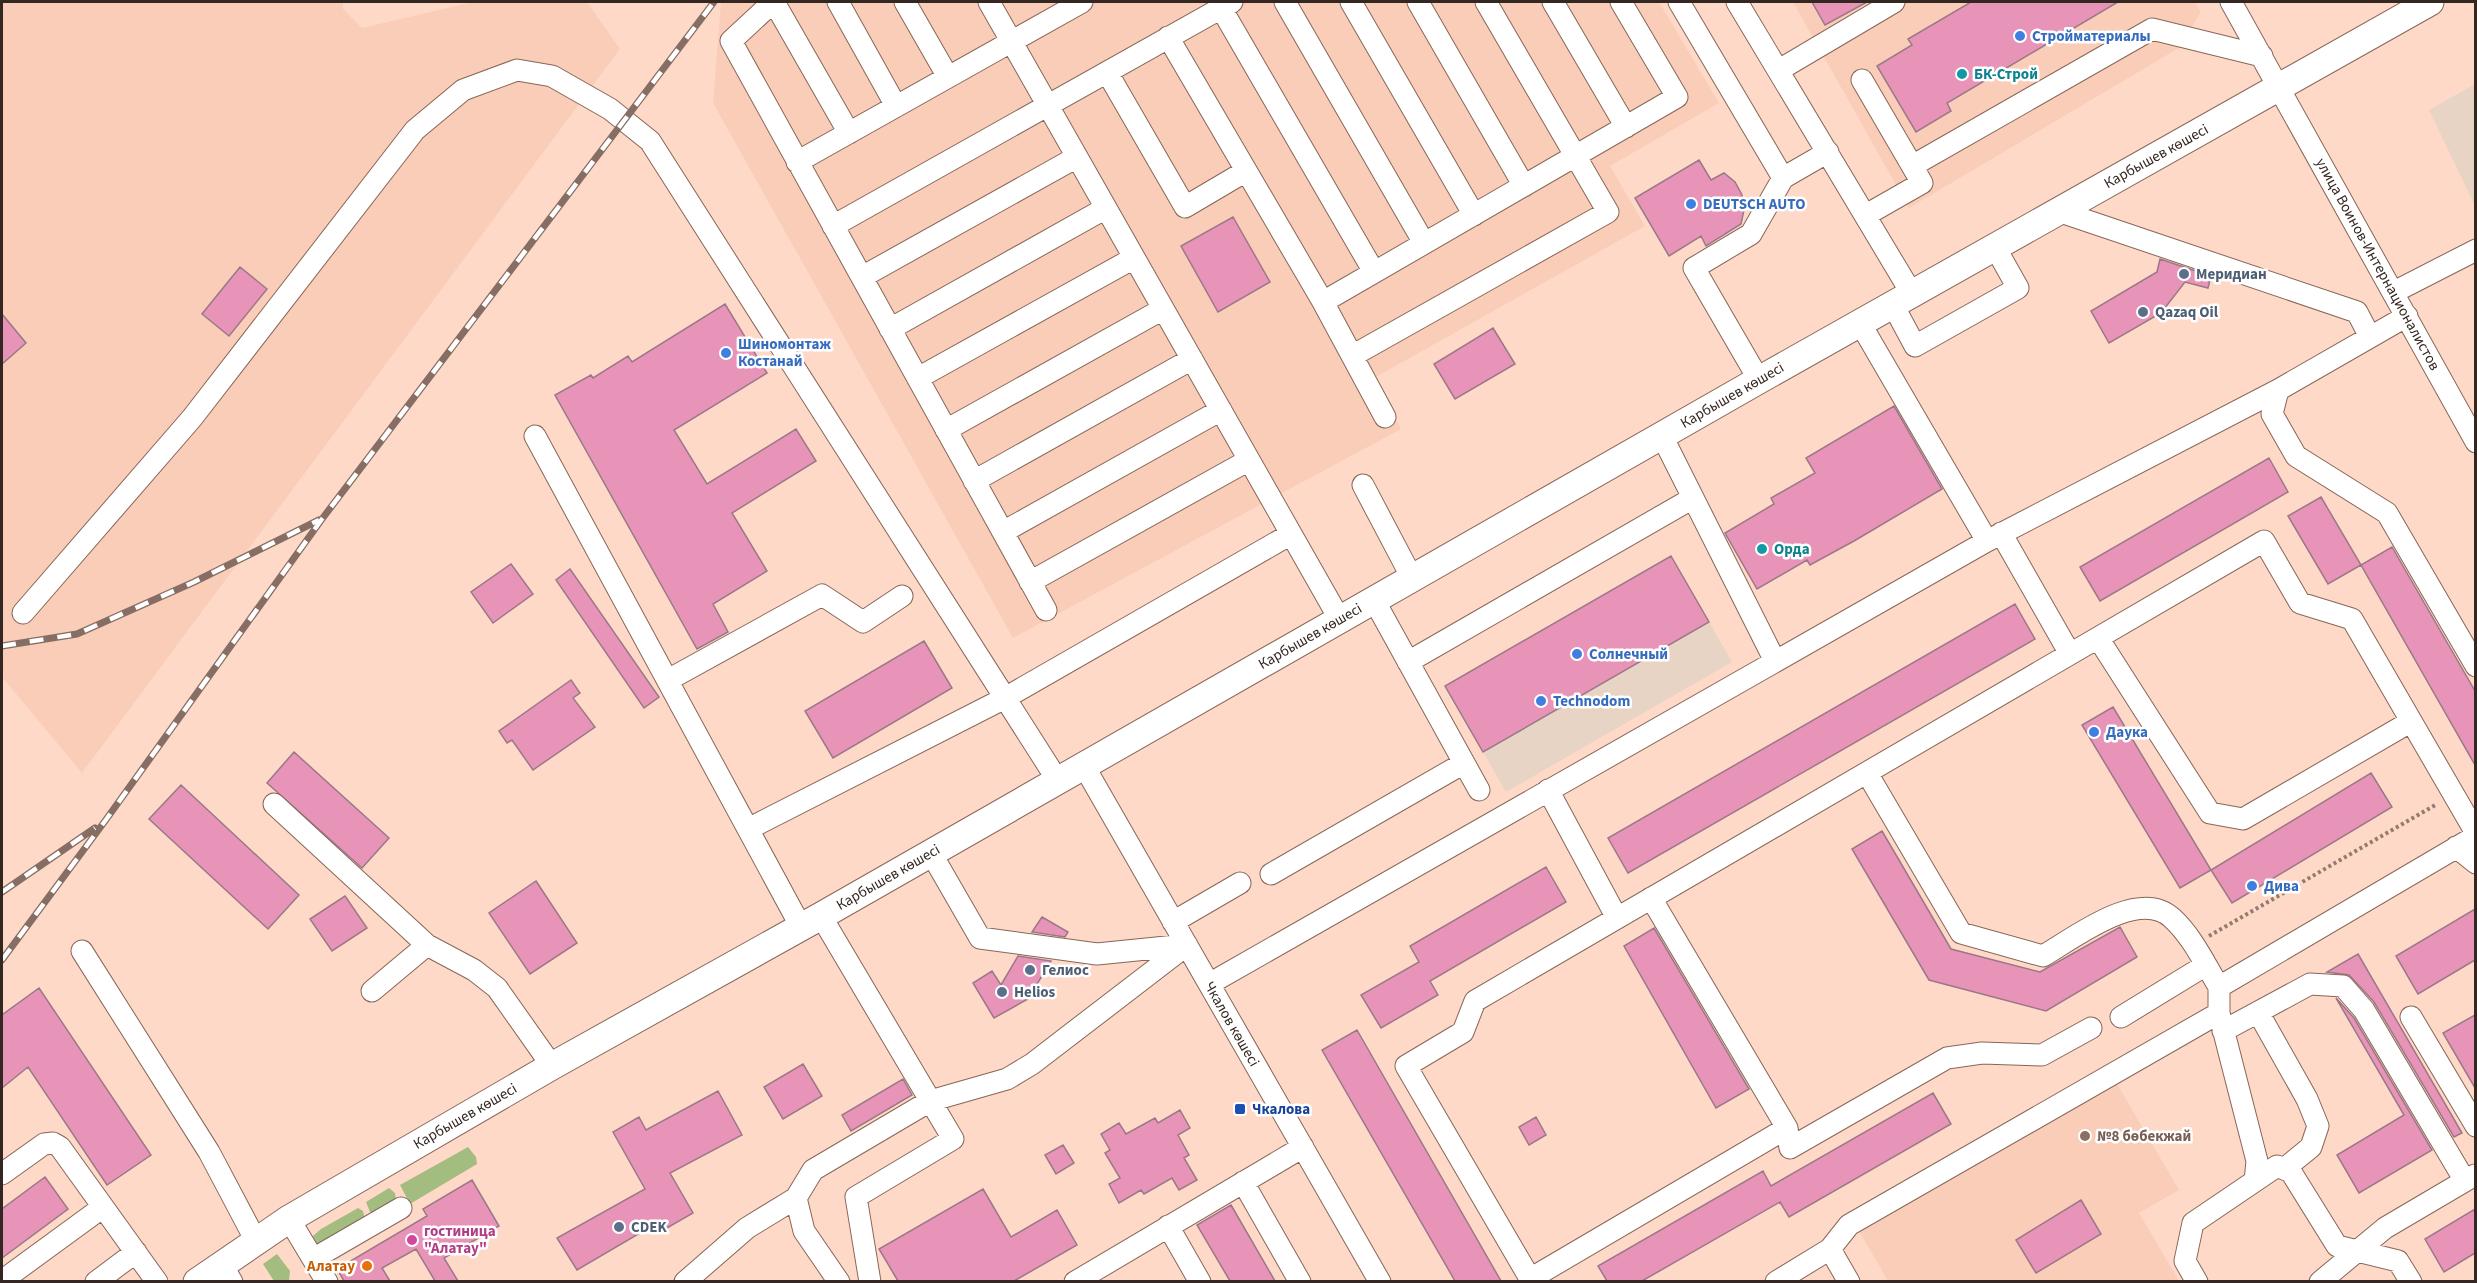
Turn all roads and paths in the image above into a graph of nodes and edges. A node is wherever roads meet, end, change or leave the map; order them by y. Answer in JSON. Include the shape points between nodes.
{"nodes":[{"id":1,"x":773,"y":2,"type":"edge"},
{"id":2,"x":838,"y":2,"type":"edge"},
{"id":3,"x":904,"y":2,"type":"edge"},
{"id":4,"x":989,"y":2,"type":"edge"},
{"id":5,"x":1082,"y":2,"type":"edge"},
{"id":6,"x":1285,"y":2,"type":"edge"},
{"id":7,"x":1351,"y":2,"type":"edge"},
{"id":8,"x":1418,"y":2,"type":"edge"},
{"id":9,"x":1486,"y":2,"type":"edge"},
{"id":10,"x":1553,"y":2,"type":"edge"},
{"id":11,"x":1622,"y":2,"type":"edge"},
{"id":12,"x":1679,"y":2,"type":"edge"},
{"id":13,"x":1737,"y":2,"type":"edge"},
{"id":14,"x":1894,"y":2,"type":"edge"},
{"id":15,"x":2231,"y":2,"type":"edge"},
{"id":16,"x":2430,"y":2,"type":"edge"},
{"id":17,"x":1227,"y":5,"type":"edge"},
{"id":18,"x":1168,"y":38,"type":"junction"},
{"id":19,"x":1011,"y":41,"type":"junction"},
{"id":20,"x":2262,"y":56,"type":"junction"},
{"id":21,"x":1779,"y":70,"type":"junction"},
{"id":22,"x":1107,"y":72,"type":"junction"},
{"id":23,"x":948,"y":77,"type":"junction"},
{"id":24,"x":1862,"y":80,"type":"dead end"},
{"id":25,"x":2280,"y":86,"type":"junction"},
{"id":26,"x":1048,"y":105,"type":"junction"},
{"id":27,"x":896,"y":106,"type":"junction"},
{"id":28,"x":1626,"y":127,"type":"junction"},
{"id":29,"x":849,"y":133,"type":"junction"},
{"id":30,"x":1828,"y":152,"type":"junction"},
{"id":31,"x":1575,"y":156,"type":"junction"},
{"id":32,"x":1077,"y":157,"type":"junction"},
{"id":33,"x":797,"y":162,"type":"junction"},
{"id":34,"x":1912,"y":166,"type":"junction"},
{"id":35,"x":1246,"y":171,"type":"junction"},
{"id":36,"x":1783,"y":178,"type":"junction"},
{"id":37,"x":1524,"y":186,"type":"junction"},
{"id":38,"x":1106,"y":208,"type":"junction"},
{"id":39,"x":2058,"y":211,"type":"junction"},
{"id":40,"x":1474,"y":214,"type":"junction"},
{"id":41,"x":1866,"y":215,"type":"junction"},
{"id":42,"x":833,"y":226,"type":"junction"},
{"id":43,"x":1424,"y":243,"type":"junction"},
{"id":44,"x":1995,"y":247,"type":"junction"},
{"id":45,"x":2475,"y":250,"type":"edge"},
{"id":46,"x":1134,"y":258,"type":"junction"},
{"id":47,"x":1374,"y":272,"type":"junction"},
{"id":48,"x":862,"y":277,"type":"junction"},
{"id":49,"x":2394,"y":292,"type":"junction"},
{"id":50,"x":1903,"y":299,"type":"junction"},
{"id":51,"x":1323,"y":302,"type":"junction"},
{"id":52,"x":1164,"y":309,"type":"junction"},
{"id":53,"x":2407,"y":316,"type":"junction"},
{"id":54,"x":1860,"y":323,"type":"junction"},
{"id":55,"x":890,"y":328,"type":"junction"},
{"id":56,"x":2370,"y":337,"type":"junction"},
{"id":57,"x":1352,"y":356,"type":"junction"},
{"id":58,"x":1192,"y":359,"type":"junction"},
{"id":59,"x":918,"y":378,"type":"junction"},
{"id":60,"x":1758,"y":380,"type":"junction"},
{"id":61,"x":2278,"y":390,"type":"junction"},
{"id":62,"x":1221,"y":410,"type":"junction"},
{"id":63,"x":1385,"y":417,"type":"dead end"},
{"id":64,"x":946,"y":430,"type":"junction"},
{"id":65,"x":535,"y":436,"type":"dead end"},
{"id":66,"x":1662,"y":436,"type":"junction"},
{"id":67,"x":2475,"y":442,"type":"edge"},
{"id":68,"x":1249,"y":460,"type":"junction"},
{"id":69,"x":974,"y":480,"type":"junction"},
{"id":70,"x":1363,"y":485,"type":"dead end"},
{"id":71,"x":1693,"y":498,"type":"junction"},
{"id":72,"x":1003,"y":532,"type":"junction"},
{"id":73,"x":1291,"y":534,"type":"junction"},
{"id":74,"x":1994,"y":537,"type":"junction"},
{"id":75,"x":1412,"y":578,"type":"junction"},
{"id":76,"x":1030,"y":582,"type":"junction"},
{"id":77,"x":902,"y":597,"type":"dead end"},
{"id":78,"x":1374,"y":600,"type":"junction"},
{"id":79,"x":1046,"y":610,"type":"dead end"},
{"id":80,"x":23,"y":614,"type":"dead end"},
{"id":81,"x":1340,"y":620,"type":"junction"},
{"id":82,"x":2098,"y":638,"type":"junction"},
{"id":83,"x":2070,"y":654,"type":"junction"},
{"id":84,"x":1775,"y":661,"type":"junction"},
{"id":85,"x":1408,"y":662,"type":"junction"},
{"id":86,"x":2475,"y":666,"type":"edge"},
{"id":87,"x":668,"y":680,"type":"junction"},
{"id":88,"x":1005,"y":698,"type":"junction"},
{"id":89,"x":2410,"y":722,"type":"junction"},
{"id":90,"x":1464,"y":763,"type":"junction"},
{"id":91,"x":1084,"y":766,"type":"junction"},
{"id":92,"x":1867,"y":773,"type":"junction"},
{"id":93,"x":1058,"y":781,"type":"junction"},
{"id":94,"x":1479,"y":790,"type":"dead end"},
{"id":95,"x":1548,"y":790,"type":"junction"},
{"id":96,"x":2453,"y":796,"type":"junction"},
{"id":97,"x":274,"y":804,"type":"dead end"},
{"id":98,"x":748,"y":829,"type":"junction"},
{"id":99,"x":2475,"y":834,"type":"edge"},
{"id":100,"x":2456,"y":847,"type":"junction"},
{"id":101,"x":931,"y":853,"type":"junction"},
{"id":102,"x":2475,"y":863,"type":"edge"},
{"id":103,"x":1271,"y":874,"type":"dead end"},
{"id":104,"x":1240,"y":883,"type":"dead end"},
{"id":105,"x":1651,"y":898,"type":"junction"},
{"id":106,"x":1617,"y":918,"type":"junction"},
{"id":107,"x":811,"y":922,"type":"junction"},
{"id":108,"x":1173,"y":922,"type":"junction"},
{"id":109,"x":428,"y":945,"type":"junction"},
{"id":110,"x":1187,"y":945,"type":"junction"},
{"id":111,"x":2193,"y":945,"type":"junction"},
{"id":112,"x":82,"y":951,"type":"dead end"},
{"id":113,"x":2206,"y":965,"type":"junction"},
{"id":114,"x":1209,"y":984,"type":"junction"},
{"id":115,"x":2219,"y":987,"type":"junction"},
{"id":116,"x":372,"y":991,"type":"dead end"},
{"id":117,"x":2258,"y":1012,"type":"junction"},
{"id":118,"x":2121,"y":1017,"type":"dead end"},
{"id":119,"x":2411,"y":1017,"type":"dead end"},
{"id":120,"x":2221,"y":1022,"type":"junction"},
{"id":121,"x":2091,"y":1028,"type":"dead end"},
{"id":122,"x":552,"y":1066,"type":"junction"},
{"id":123,"x":930,"y":1101,"type":"junction"},
{"id":124,"x":2475,"y":1126,"type":"edge"},
{"id":125,"x":1787,"y":1128,"type":"junction"},
{"id":126,"x":1303,"y":1147,"type":"junction"},
{"id":127,"x":2284,"y":1169,"type":"junction"},
{"id":128,"x":2,"y":1174,"type":"edge"},
{"id":129,"x":2470,"y":1178,"type":"edge"},
{"id":130,"x":2255,"y":1181,"type":"junction"},
{"id":131,"x":1243,"y":1182,"type":"junction"},
{"id":132,"x":796,"y":1198,"type":"junction"},
{"id":133,"x":103,"y":1207,"type":"junction"},
{"id":134,"x":401,"y":1208,"type":"dead end"},
{"id":135,"x":289,"y":1219,"type":"junction"},
{"id":136,"x":1168,"y":1226,"type":"junction"},
{"id":137,"x":256,"y":1241,"type":"junction"},
{"id":138,"x":1830,"y":1249,"type":"junction"},
{"id":139,"x":2358,"y":1250,"type":"junction"},
{"id":140,"x":136,"y":1252,"type":"junction"},
{"id":141,"x":313,"y":1259,"type":"junction"},
{"id":142,"x":212,"y":1277,"type":"edge"},
{"id":143,"x":3,"y":1280,"type":"dead end"},
{"id":144,"x":1531,"y":1280,"type":"edge"},
{"id":145,"x":96,"y":1281,"type":"edge"},
{"id":146,"x":157,"y":1281,"type":"edge"},
{"id":147,"x":327,"y":1281,"type":"edge"},
{"id":148,"x":685,"y":1281,"type":"edge"},
{"id":149,"x":839,"y":1281,"type":"edge"},
{"id":150,"x":870,"y":1281,"type":"edge"},
{"id":151,"x":1075,"y":1281,"type":"edge"},
{"id":152,"x":1200,"y":1281,"type":"edge"},
{"id":153,"x":1300,"y":1281,"type":"edge"},
{"id":154,"x":1380,"y":1281,"type":"edge"},
{"id":155,"x":1776,"y":1281,"type":"edge"},
{"id":156,"x":1850,"y":1281,"type":"edge"},
{"id":157,"x":2197,"y":1281,"type":"edge"},
{"id":158,"x":2320,"y":1281,"type":"edge"},
{"id":159,"x":2411,"y":1281,"type":"edge"}],
"edges":[{"from":1,"to":29,"type":"street"},
{"from":1,"to":33,"type":"street","via":[[731,41]]},
{"from":2,"to":27,"type":"street"},
{"from":3,"to":23,"type":"street"},
{"from":4,"to":19,"type":"street"},
{"from":5,"to":19,"type":"street"},
{"from":6,"to":43,"type":"street"},
{"from":7,"to":40,"type":"street"},
{"from":8,"to":37,"type":"street"},
{"from":9,"to":31,"type":"street"},
{"from":10,"to":28,"type":"street"},
{"from":11,"to":28,"type":"street","via":[[1677,98]]},
{"from":12,"to":36,"type":"street"},
{"from":13,"to":21,"type":"street"},
{"from":14,"to":21,"type":"street"},
{"from":15,"to":20,"type":"street","name":"улица Воинов-Интернационалистов"},
{"from":16,"to":25,"type":"main road","name":"Карбышев көшесі"},
{"from":17,"to":18,"type":"street"},
{"from":17,"to":47,"type":"street"},
{"from":18,"to":22,"type":"street"},
{"from":18,"to":35,"type":"street"},
{"from":19,"to":23,"type":"street"},
{"from":19,"to":26,"type":"street"},
{"from":20,"to":25,"type":"street","name":"улица Воинов-Интернационалистов"},
{"from":20,"to":34,"type":"street","via":[[2152,29]]},
{"from":21,"to":30,"type":"street"},
{"from":22,"to":26,"type":"street"},
{"from":22,"to":35,"type":"street","via":[[1185,207]]},
{"from":23,"to":27,"type":"street"},
{"from":24,"to":34,"type":"street"},
{"from":25,"to":39,"type":"main road","name":"Карбышев көшесі"},
{"from":25,"to":49,"type":"street","name":"улица Воинов-Интернационалистов"},
{"from":26,"to":32,"type":"street"},
{"from":26,"to":42,"type":"street"},
{"from":27,"to":29,"type":"street"},
{"from":28,"to":31,"type":"street"},
{"from":29,"to":33,"type":"street"},
{"from":30,"to":36,"type":"street"},
{"from":30,"to":41,"type":"street"},
{"from":31,"to":37,"type":"street"},
{"from":31,"to":57,"type":"street","via":[[1608,212]]},
{"from":32,"to":38,"type":"street"},
{"from":32,"to":48,"type":"street"},
{"from":33,"to":42,"type":"street"},
{"from":34,"to":41,"type":"street","via":[[1922,183]]},
{"from":35,"to":51,"type":"street"},
{"from":36,"to":60,"type":"street","via":[[1751,234],[1694,268]]},
{"from":37,"to":40,"type":"street"},
{"from":38,"to":46,"type":"street"},
{"from":38,"to":55,"type":"street"},
{"from":39,"to":44,"type":"main road","name":"Карбышев көшесі"},
{"from":39,"to":56,"type":"street","via":[[2357,312]]},
{"from":40,"to":43,"type":"street"},
{"from":41,"to":50,"type":"street"},
{"from":42,"to":48,"type":"street"},
{"from":43,"to":47,"type":"street"},
{"from":44,"to":50,"type":"main road","name":"Карбышев көшесі"},
{"from":44,"to":50,"type":"street","via":[[2018,288],[1915,346]]},
{"from":45,"to":49,"type":"street"},
{"from":46,"to":52,"type":"street"},
{"from":46,"to":59,"type":"street"},
{"from":47,"to":51,"type":"street"},
{"from":48,"to":55,"type":"street"},
{"from":49,"to":53,"type":"street","name":"улица Воинов-Интернационалистов"},
{"from":50,"to":54,"type":"main road","name":"Карбышев көшесі"},
{"from":51,"to":57,"type":"street"},
{"from":52,"to":58,"type":"street"},
{"from":52,"to":64,"type":"street"},
{"from":53,"to":56,"type":"street"},
{"from":53,"to":67,"type":"street","name":"улица Воинов-Интернационалистов"},
{"from":54,"to":60,"type":"main road","name":"Карбышев көшесі"},
{"from":54,"to":74,"type":"street"},
{"from":55,"to":59,"type":"street"},
{"from":56,"to":61,"type":"street"},
{"from":57,"to":63,"type":"street"},
{"from":58,"to":62,"type":"street"},
{"from":58,"to":69,"type":"street"},
{"from":59,"to":64,"type":"street"},
{"from":60,"to":66,"type":"main road","name":"Карбышев көшесі"},
{"from":61,"to":74,"type":"street"},
{"from":61,"to":86,"type":"street","via":[[2271,414],[2295,456],[2387,513]]},
{"from":62,"to":68,"type":"street"},
{"from":62,"to":72,"type":"street"},
{"from":64,"to":69,"type":"street"},
{"from":65,"to":87,"type":"street"},
{"from":66,"to":71,"type":"street"},
{"from":66,"to":75,"type":"main road","name":"Карбышев көшесі"},
{"from":68,"to":73,"type":"street"},
{"from":68,"to":76,"type":"street"},
{"from":69,"to":72,"type":"street"},
{"from":70,"to":75,"type":"street"},
{"from":71,"to":84,"type":"street"},
{"from":71,"to":85,"type":"street"},
{"from":72,"to":76,"type":"street"},
{"from":73,"to":81,"type":"street"},
{"from":73,"to":88,"type":"street"},
{"from":74,"to":83,"type":"street"},
{"from":74,"to":84,"type":"street"},
{"from":75,"to":78,"type":"main road","name":"Карбышев көшесі"},
{"from":76,"to":79,"type":"street"},
{"from":77,"to":87,"type":"street","via":[[863,622],[822,595]]},
{"from":78,"to":81,"type":"main road","name":"Карбышев көшесі"},
{"from":78,"to":85,"type":"street"},
{"from":80,"to":88,"type":"street","via":[[192,418],[415,130],[463,90],[518,70],[552,76],[610,109],[650,141]]},
{"from":81,"to":91,"type":"main road","name":"Карбышев көшесі"},
{"from":82,"to":83,"type":"street"},
{"from":82,"to":89,"type":"street","via":[[2210,813],[2243,819]]},
{"from":82,"to":89,"type":"street","via":[[2264,541],[2300,603],[2352,619]]},
{"from":83,"to":92,"type":"street"},
{"from":84,"to":95,"type":"street"},
{"from":85,"to":90,"type":"street"},
{"from":87,"to":98,"type":"street"},
{"from":88,"to":93,"type":"street"},
{"from":88,"to":98,"type":"street"},
{"from":89,"to":96,"type":"street"},
{"from":90,"to":94,"type":"street"},
{"from":90,"to":103,"type":"street"},
{"from":91,"to":93,"type":"main road","name":"Карбышев көшесі"},
{"from":91,"to":108,"type":"street","name":"Чкалов көшесі"},
{"from":92,"to":105,"type":"street"},
{"from":92,"to":111,"type":"street","via":[[1961,933],[2043,956],[2121,911],[2155,908],[2171,916]]},
{"from":93,"to":101,"type":"main road","name":"Карбышев көшесі"},
{"from":95,"to":106,"type":"street"},
{"from":95,"to":114,"type":"street"},
{"from":96,"to":99,"type":"street"},
{"from":96,"to":111,"type":"path"},
{"from":97,"to":109,"type":"street"},
{"from":98,"to":107,"type":"street"},
{"from":99,"to":100,"type":"street"},
{"from":100,"to":102,"type":"street"},
{"from":100,"to":115,"type":"street"},
{"from":101,"to":107,"type":"main road","name":"Карбышев көшесі"},
{"from":101,"to":110,"type":"street","via":[[980,938],[1097,954]]},
{"from":104,"to":108,"type":"street"},
{"from":105,"to":106,"type":"street"},
{"from":105,"to":125,"type":"street"},
{"from":106,"to":144,"type":"street","via":[[1475,1001],[1464,1032],[1406,1065]]},
{"from":107,"to":122,"type":"main road","name":"Карбышев көшесі"},
{"from":107,"to":123,"type":"street"},
{"from":108,"to":110,"type":"street","name":"Чкалов көшесі"},
{"from":109,"to":116,"type":"street"},
{"from":109,"to":122,"type":"street","via":[[474,970],[497,988]]},
{"from":110,"to":114,"type":"street","name":"Чкалов көшесі"},
{"from":110,"to":123,"type":"street","via":[[1032,1064],[1007,1079]]},
{"from":111,"to":113,"type":"street"},
{"from":112,"to":137,"type":"street","via":[[210,1152]]},
{"from":113,"to":115,"type":"street"},
{"from":113,"to":118,"type":"street"},
{"from":114,"to":126,"type":"street","name":"Чкалов көшесі"},
{"from":115,"to":120,"type":"street"},
{"from":117,"to":120,"type":"street"},
{"from":117,"to":127,"type":"street","via":[[2318,1126],[2311,1148]]},
{"from":117,"to":129,"type":"street","via":[[2310,984],[2343,986],[2364,1010]]},
{"from":119,"to":124,"type":"street"},
{"from":120,"to":130,"type":"street","via":[[2258,1161]]},
{"from":120,"to":138,"type":"street","via":[[1849,1225]]},
{"from":121,"to":125,"type":"street","via":[[2042,1055],[1982,1053],[1947,1058],[1790,1148]]},
{"from":122,"to":135,"type":"main road","name":"Карбышев көшесі"},
{"from":123,"to":132,"type":"street","via":[[813,1170]]},
{"from":123,"to":150,"type":"street","via":[[953,1139],[856,1197]]},
{"from":125,"to":144,"type":"street"},
{"from":126,"to":131,"type":"street"},
{"from":126,"to":154,"type":"street","name":"Чкалов көшесі"},
{"from":127,"to":130,"type":"street","via":[[2277,1166]]},
{"from":127,"to":139,"type":"street","via":[[2291,1172],[2337,1246]]},
{"from":128,"to":133,"type":"street","via":[[44,1144],[53,1143],[60,1147]]},
{"from":129,"to":139,"type":"street","via":[[2385,1228]]},
{"from":130,"to":157,"type":"street","via":[[2193,1222],[2185,1261]]},
{"from":131,"to":136,"type":"street"},
{"from":131,"to":153,"type":"street"},
{"from":132,"to":148,"type":"street","via":[[747,1227]]},
{"from":132,"to":149,"type":"street","via":[[804,1231]]},
{"from":133,"to":140,"type":"street"},
{"from":133,"to":143,"type":"street"},
{"from":134,"to":141,"type":"street"},
{"from":135,"to":137,"type":"main road","name":"Карбышев көшесі"},
{"from":135,"to":141,"type":"street"},
{"from":136,"to":151,"type":"street"},
{"from":136,"to":152,"type":"street"},
{"from":137,"to":142,"type":"main road","name":"Карбышев көшесі"},
{"from":138,"to":155,"type":"street"},
{"from":138,"to":156,"type":"street"},
{"from":139,"to":158,"type":"street"},
{"from":139,"to":159,"type":"street","via":[[2398,1261]]},
{"from":140,"to":145,"type":"street"},
{"from":140,"to":146,"type":"street"},
{"from":141,"to":147,"type":"street"}]}
